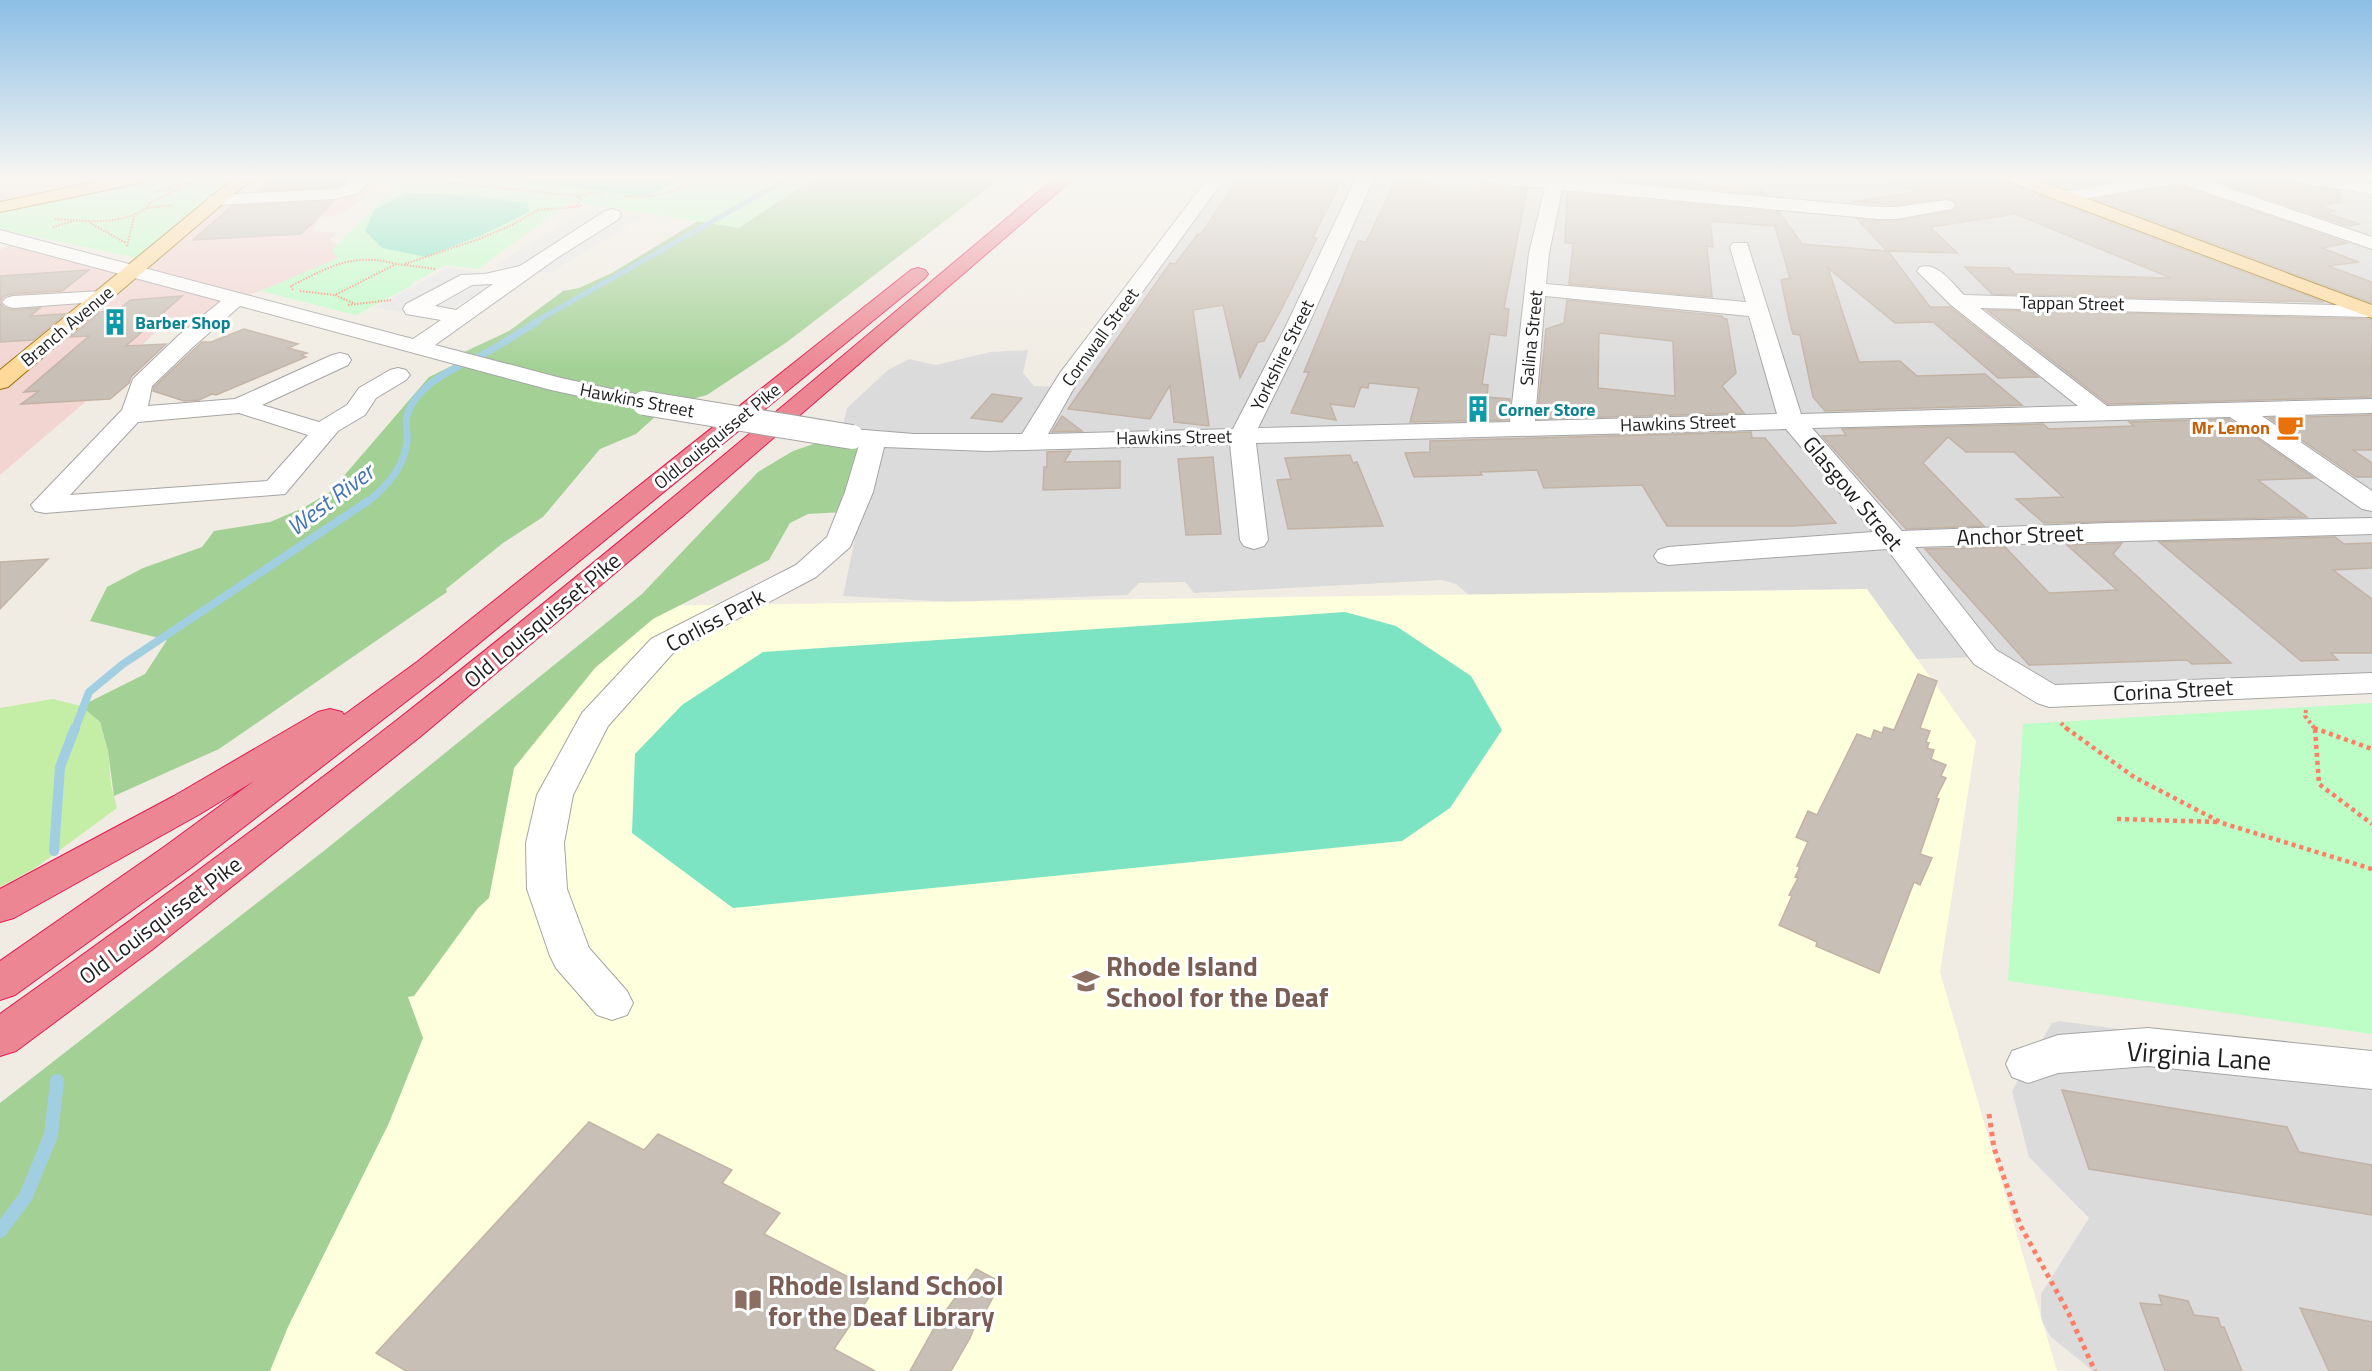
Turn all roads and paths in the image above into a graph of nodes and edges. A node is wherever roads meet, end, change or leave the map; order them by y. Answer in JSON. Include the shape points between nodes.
{"nodes":[{"id":1,"x":27,"y":242,"type":"edge"},
{"id":2,"x":167,"y":242,"type":"edge"},
{"id":3,"x":470,"y":242,"type":"edge"},
{"id":4,"x":570,"y":242,"type":"edge"},
{"id":5,"x":957,"y":242,"type":"dead end"},
{"id":6,"x":990,"y":242,"type":"edge"},
{"id":7,"x":1169,"y":242,"type":"edge"},
{"id":8,"x":1336,"y":242,"type":"edge"},
{"id":9,"x":1542,"y":242,"type":"edge"},
{"id":10,"x":2184,"y":242,"type":"edge"},
{"id":11,"x":36,"y":244,"type":"junction"},
{"id":12,"x":1740,"y":247,"type":"dead end"},
{"id":13,"x":0,"y":255,"type":"edge"},
{"id":14,"x":396,"y":264,"type":"junction"},
{"id":15,"x":404,"y":264,"type":"junction"},
{"id":16,"x":532,"y":267,"type":"junction"},
{"id":17,"x":1927,"y":271,"type":"dead end"},
{"id":18,"x":132,"y":272,"type":"junction"},
{"id":19,"x":434,"y":275,"type":"dead end"},
{"id":20,"x":1536,"y":289,"type":"junction"},
{"id":21,"x":335,"y":295,"type":"junction"},
{"id":22,"x":396,"y":296,"type":"dead end"},
{"id":23,"x":102,"y":297,"type":"junction"},
{"id":24,"x":237,"y":299,"type":"junction"},
{"id":25,"x":1958,"y":301,"type":"junction"},
{"id":26,"x":13,"y":302,"type":"dead end"},
{"id":27,"x":352,"y":303,"type":"junction"},
{"id":28,"x":1759,"y":310,"type":"junction"},
{"id":29,"x":2370,"y":312,"type":"edge"},
{"id":30,"x":460,"y":317,"type":"junction"},
{"id":31,"x":310,"y":319,"type":"junction"},
{"id":32,"x":374,"y":336,"type":"junction"},
{"id":33,"x":417,"y":347,"type":"junction"},
{"id":34,"x":356,"y":364,"type":"junction"},
{"id":35,"x":0,"y":382,"type":"edge"},
{"id":36,"x":240,"y":406,"type":"junction"},
{"id":37,"x":2372,"y":406,"type":"edge"},
{"id":38,"x":2233,"y":408,"type":"junction"},
{"id":39,"x":2101,"y":413,"type":"junction"},
{"id":40,"x":132,"y":415,"type":"junction"},
{"id":41,"x":1791,"y":420,"type":"junction"},
{"id":42,"x":1522,"y":428,"type":"junction"},
{"id":43,"x":324,"y":432,"type":"junction"},
{"id":44,"x":1242,"y":436,"type":"junction"},
{"id":45,"x":863,"y":438,"type":"junction"},
{"id":46,"x":1031,"y":441,"type":"junction"},
{"id":47,"x":2372,"y":503,"type":"edge"},
{"id":48,"x":2372,"y":526,"type":"edge"},
{"id":49,"x":1894,"y":539,"type":"junction"},
{"id":50,"x":1254,"y":540,"type":"dead end"},
{"id":51,"x":1668,"y":556,"type":"dead end"},
{"id":52,"x":477,"y":629,"type":"junction"},
{"id":53,"x":1984,"y":657,"type":"joint"},
{"id":54,"x":2372,"y":683,"type":"edge"},
{"id":55,"x":2307,"y":706,"type":"dead end"},
{"id":56,"x":2056,"y":713,"type":"dead end"},
{"id":57,"x":2315,"y":729,"type":"junction"},
{"id":58,"x":2372,"y":749,"type":"edge"},
{"id":59,"x":2117,"y":819,"type":"dead end"},
{"id":60,"x":2223,"y":823,"type":"junction"},
{"id":61,"x":2372,"y":825,"type":"edge"},
{"id":62,"x":2372,"y":869,"type":"edge"},
{"id":63,"x":0,"y":907,"type":"edge"},
{"id":64,"x":156,"y":924,"type":"junction"},
{"id":65,"x":0,"y":983,"type":"edge"},
{"id":66,"x":612,"y":1003,"type":"dead end"},
{"id":67,"x":0,"y":1038,"type":"edge"},
{"id":68,"x":0,"y":1050,"type":"edge"},
{"id":69,"x":2028,"y":1064,"type":"dead end"},
{"id":70,"x":2372,"y":1070,"type":"edge"},
{"id":71,"x":1989,"y":1114,"type":"dead end"},
{"id":72,"x":2095,"y":1371,"type":"edge"}],
"edges":[{"from":1,"to":11,"type":"street","name":"Hawkins Street"},
{"from":2,"to":18,"type":"main road","name":"Branch Avenue"},
{"from":3,"to":15,"type":"path"},
{"from":4,"to":16,"type":"street"},
{"from":5,"to":52,"type":"highway","name":"OldLouisquisset Pike"},
{"from":6,"to":64,"type":"highway","name":"Old Louisquisset Pike","via":[[495,659]]},
{"from":7,"to":46,"type":"street","name":"Cornwall Street","via":[[1068,378]]},
{"from":8,"to":44,"type":"street","name":"Yorkshire Street"},
{"from":9,"to":20,"type":"street","name":"Salina Street"},
{"from":10,"to":29,"type":"main road"},
{"from":11,"to":13,"type":"street"},
{"from":11,"to":18,"type":"street","name":"Hawkins Street"},
{"from":12,"to":28,"type":"street","name":"Glasgow Street"},
{"from":14,"to":15,"type":"path"},
{"from":14,"to":21,"type":"path"},
{"from":14,"to":21,"type":"path","via":[[346,259],[290,288]]},
{"from":15,"to":19,"type":"path","via":[[443,270]]},
{"from":16,"to":30,"type":"street"},
{"from":16,"to":30,"type":"street","via":[[486,280],[468,279],[414,309]]},
{"from":17,"to":25,"type":"street"},
{"from":18,"to":23,"type":"main road","name":"Branch Avenue"},
{"from":18,"to":24,"type":"street","name":"Hawkins Street"},
{"from":20,"to":28,"type":"street"},
{"from":20,"to":42,"type":"street","name":"Salina Street"},
{"from":21,"to":27,"type":"path"},
{"from":22,"to":27,"type":"path","via":[[386,302]]},
{"from":23,"to":26,"type":"street"},
{"from":23,"to":35,"type":"main road","name":"Branch Avenue"},
{"from":24,"to":31,"type":"street","name":"Hawkins Street"},
{"from":24,"to":40,"type":"street","via":[[141,384]]},
{"from":25,"to":29,"type":"street","name":"Tappan Street"},
{"from":25,"to":39,"type":"street","name":"Tappan Street"},
{"from":27,"to":31,"type":"path"},
{"from":28,"to":41,"type":"street","name":"Glasgow Street"},
{"from":30,"to":33,"type":"street"},
{"from":31,"to":32,"type":"street","name":"Hawkins Street"},
{"from":32,"to":33,"type":"street","name":"Hawkins Street"},
{"from":32,"to":34,"type":"street","via":[[327,357]]},
{"from":33,"to":45,"type":"street","name":"Hawkins Street","bridge":true,"via":[[587,392]]},
{"from":34,"to":36,"type":"street"},
{"from":34,"to":43,"type":"street","via":[[398,375],[367,393],[356,410]]},
{"from":36,"to":40,"type":"street"},
{"from":36,"to":43,"type":"street"},
{"from":37,"to":38,"type":"street","name":"Hawkins Street"},
{"from":38,"to":39,"type":"street","name":"Hawkins Street"},
{"from":38,"to":47,"type":"street"},
{"from":39,"to":41,"type":"street","name":"Hawkins Street"},
{"from":40,"to":43,"type":"street","via":[[45,505],[274,488]]},
{"from":41,"to":42,"type":"street","name":"Hawkins Street"},
{"from":41,"to":49,"type":"street","name":"Glasgow Street"},
{"from":42,"to":44,"type":"street","name":"Hawkins Street"},
{"from":44,"to":46,"type":"street","name":"Hawkins Street"},
{"from":44,"to":50,"type":"street","name":"Yorkshire Street"},
{"from":45,"to":46,"type":"street","name":"Hawkins Street"},
{"from":45,"to":66,"type":"street","name":"Corliss Park","via":[[859,492],[840,541],[806,571],[662,646],[594,721],[555,795],[545,843],[547,889],[571,956]]},
{"from":48,"to":49,"type":"street","name":"Anchor Street"},
{"from":49,"to":51,"type":"street","name":"Anchor Street"},
{"from":49,"to":53,"type":"street","name":"Glasgow Street"},
{"from":52,"to":63,"type":"highway","via":[[236,777]]},
{"from":52,"to":65,"type":"highway","name":"Old Louisquisset Pike","via":[[228,820]]},
{"from":53,"to":54,"type":"street","name":"Corina Street","via":[[2049,696]]},
{"from":55,"to":57,"type":"path","via":[[2305,716]]},
{"from":56,"to":60,"type":"path","via":[[2072,734],[2134,777]]},
{"from":57,"to":58,"type":"path"},
{"from":57,"to":61,"type":"path","via":[[2319,784]]},
{"from":59,"to":60,"type":"path"},
{"from":60,"to":62,"type":"path"},
{"from":64,"to":67,"type":"highway","name":"Old Louisquisset Pike"},
{"from":64,"to":68,"type":"highway"},
{"from":69,"to":70,"type":"street","name":"Virginia Lane","via":[[2058,1054],[2148,1047]]},
{"from":71,"to":72,"type":"path","via":[[1994,1148],[2020,1225]]}]}
